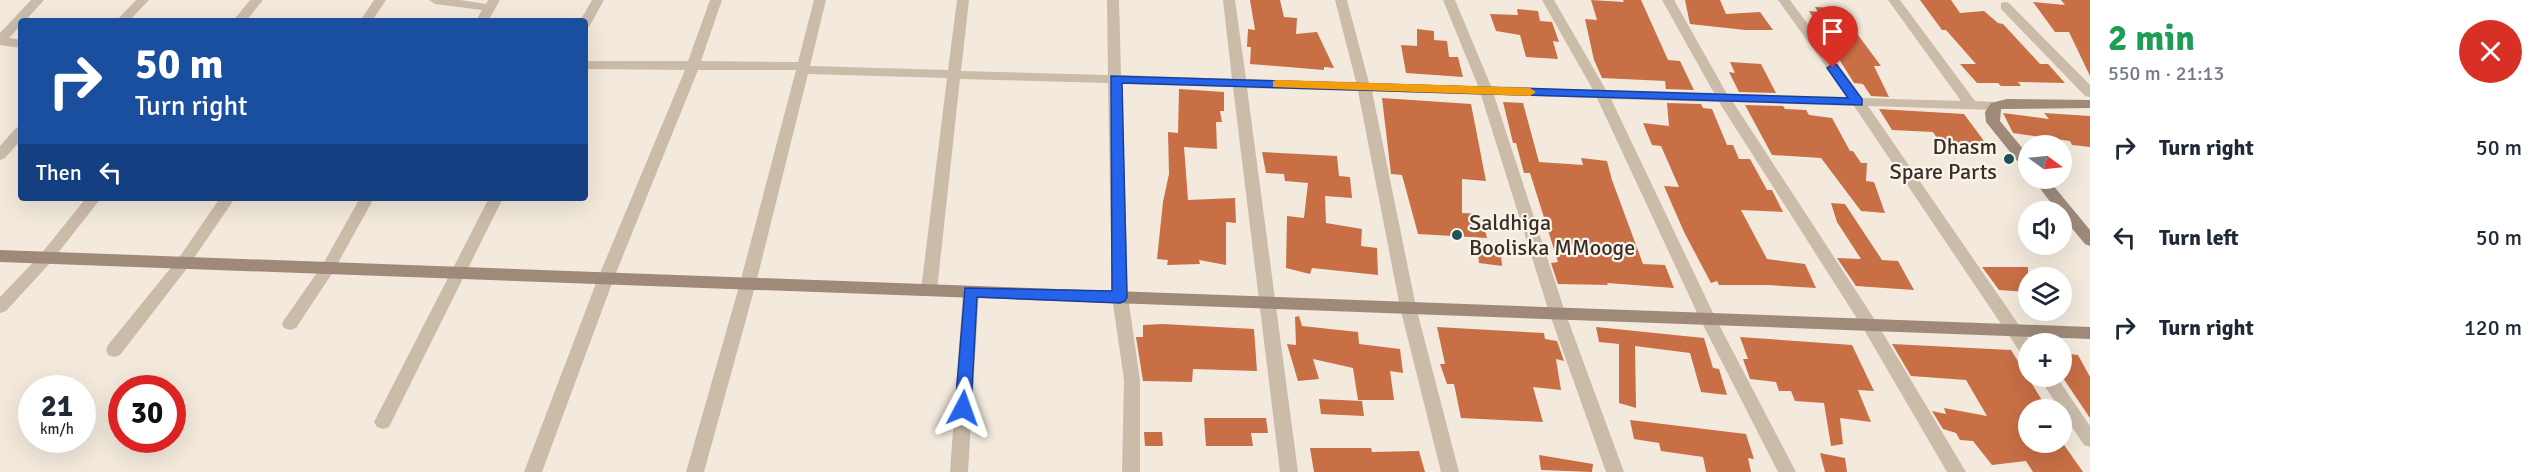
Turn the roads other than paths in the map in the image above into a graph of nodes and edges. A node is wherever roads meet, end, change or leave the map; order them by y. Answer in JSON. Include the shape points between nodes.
{"nodes":[{"id":1,"x":38,"y":0,"type":"edge"},
{"id":2,"x":143,"y":0,"type":"edge"},
{"id":3,"x":257,"y":0,"type":"edge"},
{"id":4,"x":381,"y":0,"type":"edge"},
{"id":5,"x":435,"y":0,"type":"edge"},
{"id":6,"x":598,"y":0,"type":"edge"},
{"id":7,"x":716,"y":0,"type":"edge"},
{"id":8,"x":820,"y":0,"type":"edge"},
{"id":9,"x":963,"y":0,"type":"edge"},
{"id":10,"x":1113,"y":0,"type":"edge"},
{"id":11,"x":1229,"y":0,"type":"edge"},
{"id":12,"x":1341,"y":0,"type":"edge"},
{"id":13,"x":1449,"y":0,"type":"edge"},
{"id":14,"x":1548,"y":0,"type":"edge"},
{"id":15,"x":1668,"y":0,"type":"edge"},
{"id":16,"x":1784,"y":0,"type":"edge"},
{"id":17,"x":1894,"y":0,"type":"edge"},
{"id":18,"x":492,"y":4,"type":"edge"},
{"id":19,"x":2005,"y":6,"type":"dead end"},
{"id":20,"x":21,"y":18,"type":"edge"},
{"id":21,"x":125,"y":18,"type":"edge"},
{"id":22,"x":242,"y":18,"type":"edge"},
{"id":23,"x":368,"y":18,"type":"edge"},
{"id":24,"x":484,"y":18,"type":"edge"},
{"id":25,"x":588,"y":18,"type":"edge"},
{"id":26,"x":18,"y":21,"type":"edge"},
{"id":27,"x":0,"y":40,"type":"edge"},
{"id":28,"x":18,"y":43,"type":"edge"},
{"id":29,"x":694,"y":64,"type":"junction"},
{"id":30,"x":588,"y":65,"type":"edge"},
{"id":31,"x":804,"y":68,"type":"junction"},
{"id":32,"x":954,"y":74,"type":"junction"},
{"id":33,"x":1116,"y":79,"type":"junction"},
{"id":34,"x":1241,"y":83,"type":"junction"},
{"id":35,"x":1364,"y":87,"type":"junction"},
{"id":36,"x":1486,"y":90,"type":"junction"},
{"id":37,"x":2090,"y":93,"type":"edge"},
{"id":38,"x":1602,"y":94,"type":"junction"},
{"id":39,"x":1723,"y":98,"type":"junction"},
{"id":40,"x":1858,"y":102,"type":"junction"},
{"id":41,"x":2090,"y":104,"type":"edge"},
{"id":42,"x":1971,"y":105,"type":"junction"},
{"id":43,"x":1996,"y":106,"type":"junction"},
{"id":44,"x":18,"y":134,"type":"edge"},
{"id":45,"x":2018,"y":153,"type":"edge"},
{"id":46,"x":0,"y":155,"type":"edge"},
{"id":47,"x":2048,"y":189,"type":"edge"},
{"id":48,"x":92,"y":201,"type":"edge"},
{"id":49,"x":226,"y":201,"type":"edge"},
{"id":50,"x":365,"y":201,"type":"edge"},
{"id":51,"x":494,"y":201,"type":"edge"},
{"id":52,"x":2090,"y":240,"type":"edge"},
{"id":53,"x":0,"y":256,"type":"edge"},
{"id":54,"x":46,"y":258,"type":"junction"},
{"id":55,"x":183,"y":263,"type":"junction"},
{"id":56,"x":328,"y":268,"type":"junction"},
{"id":57,"x":458,"y":273,"type":"junction"},
{"id":58,"x":606,"y":278,"type":"junction"},
{"id":59,"x":748,"y":283,"type":"junction"},
{"id":60,"x":929,"y":290,"type":"junction"},
{"id":61,"x":970,"y":292,"type":"junction"},
{"id":62,"x":1120,"y":297,"type":"junction"},
{"id":63,"x":1269,"y":303,"type":"junction"},
{"id":64,"x":0,"y":307,"type":"edge"},
{"id":65,"x":1408,"y":308,"type":"junction"},
{"id":66,"x":1557,"y":312,"type":"junction"},
{"id":67,"x":1708,"y":319,"type":"junction"},
{"id":68,"x":290,"y":324,"type":"dead end"},
{"id":69,"x":1869,"y":324,"type":"junction"},
{"id":70,"x":2014,"y":330,"type":"junction"},
{"id":71,"x":2090,"y":333,"type":"edge"},
{"id":72,"x":2018,"y":336,"type":"edge"},
{"id":73,"x":114,"y":350,"type":"dead end"},
{"id":74,"x":2054,"y":387,"type":"edge"},
{"id":75,"x":383,"y":422,"type":"dead end"},
{"id":76,"x":2090,"y":440,"type":"edge"},
{"id":77,"x":532,"y":472,"type":"edge"},
{"id":78,"x":695,"y":472,"type":"edge"},
{"id":79,"x":959,"y":472,"type":"edge"},
{"id":80,"x":1131,"y":472,"type":"edge"},
{"id":81,"x":1289,"y":472,"type":"edge"},
{"id":82,"x":1450,"y":472,"type":"edge"},
{"id":83,"x":1615,"y":472,"type":"edge"},
{"id":84,"x":1788,"y":472,"type":"edge"},
{"id":85,"x":1957,"y":472,"type":"edge"}],
"edges":[{"from":1,"to":20,"type":"street"},
{"from":2,"to":21,"type":"street"},
{"from":3,"to":22,"type":"street"},
{"from":4,"to":23,"type":"street"},
{"from":5,"to":18,"type":"street"},
{"from":6,"to":25,"type":"street"},
{"from":7,"to":29,"type":"street"},
{"from":8,"to":31,"type":"street"},
{"from":9,"to":32,"type":"street"},
{"from":10,"to":33,"type":"street"},
{"from":11,"to":34,"type":"street"},
{"from":12,"to":35,"type":"street"},
{"from":13,"to":36,"type":"street"},
{"from":14,"to":38,"type":"street"},
{"from":15,"to":39,"type":"street"},
{"from":16,"to":40,"type":"street"},
{"from":17,"to":42,"type":"street"},
{"from":18,"to":24,"type":"street"},
{"from":19,"to":37,"type":"street"},
{"from":26,"to":27,"type":"street"},
{"from":27,"to":28,"type":"street"},
{"from":29,"to":30,"type":"street"},
{"from":29,"to":31,"type":"street"},
{"from":29,"to":58,"type":"street"},
{"from":31,"to":32,"type":"street"},
{"from":31,"to":59,"type":"street"},
{"from":32,"to":33,"type":"street"},
{"from":32,"to":60,"type":"street"},
{"from":33,"to":34,"type":"street"},
{"from":33,"to":62,"type":"street"},
{"from":34,"to":35,"type":"street"},
{"from":34,"to":63,"type":"street"},
{"from":35,"to":36,"type":"street"},
{"from":35,"to":65,"type":"street"},
{"from":36,"to":38,"type":"street"},
{"from":36,"to":66,"type":"street"},
{"from":38,"to":39,"type":"street"},
{"from":38,"to":67,"type":"street"},
{"from":39,"to":40,"type":"street"},
{"from":39,"to":69,"type":"street"},
{"from":40,"to":42,"type":"street"},
{"from":40,"to":70,"type":"street"},
{"from":41,"to":43,"type":"street"},
{"from":42,"to":43,"type":"street"},
{"from":43,"to":45,"type":"street","via":[[1993,122]]},
{"from":44,"to":46,"type":"street"},
{"from":47,"to":52,"type":"street"},
{"from":48,"to":54,"type":"street"},
{"from":49,"to":55,"type":"street"},
{"from":50,"to":56,"type":"street"},
{"from":51,"to":57,"type":"street"},
{"from":53,"to":54,"type":"street"},
{"from":54,"to":55,"type":"street"},
{"from":54,"to":64,"type":"street"},
{"from":55,"to":56,"type":"street"},
{"from":55,"to":73,"type":"street"},
{"from":56,"to":57,"type":"street"},
{"from":56,"to":68,"type":"street"},
{"from":57,"to":58,"type":"street"},
{"from":57,"to":75,"type":"street"},
{"from":58,"to":59,"type":"street"},
{"from":58,"to":77,"type":"street"},
{"from":59,"to":60,"type":"street"},
{"from":59,"to":78,"type":"street"},
{"from":60,"to":61,"type":"street"},
{"from":61,"to":62,"type":"street"},
{"from":61,"to":79,"type":"street"},
{"from":62,"to":63,"type":"street"},
{"from":62,"to":80,"type":"street","via":[[1131,380]]},
{"from":63,"to":65,"type":"street"},
{"from":63,"to":81,"type":"street"},
{"from":65,"to":66,"type":"street"},
{"from":65,"to":82,"type":"street"},
{"from":66,"to":67,"type":"street"},
{"from":66,"to":83,"type":"street"},
{"from":67,"to":69,"type":"street"},
{"from":67,"to":84,"type":"street"},
{"from":69,"to":70,"type":"street"},
{"from":69,"to":85,"type":"street"},
{"from":70,"to":71,"type":"street"},
{"from":70,"to":72,"type":"street"},
{"from":74,"to":76,"type":"street"}]}
